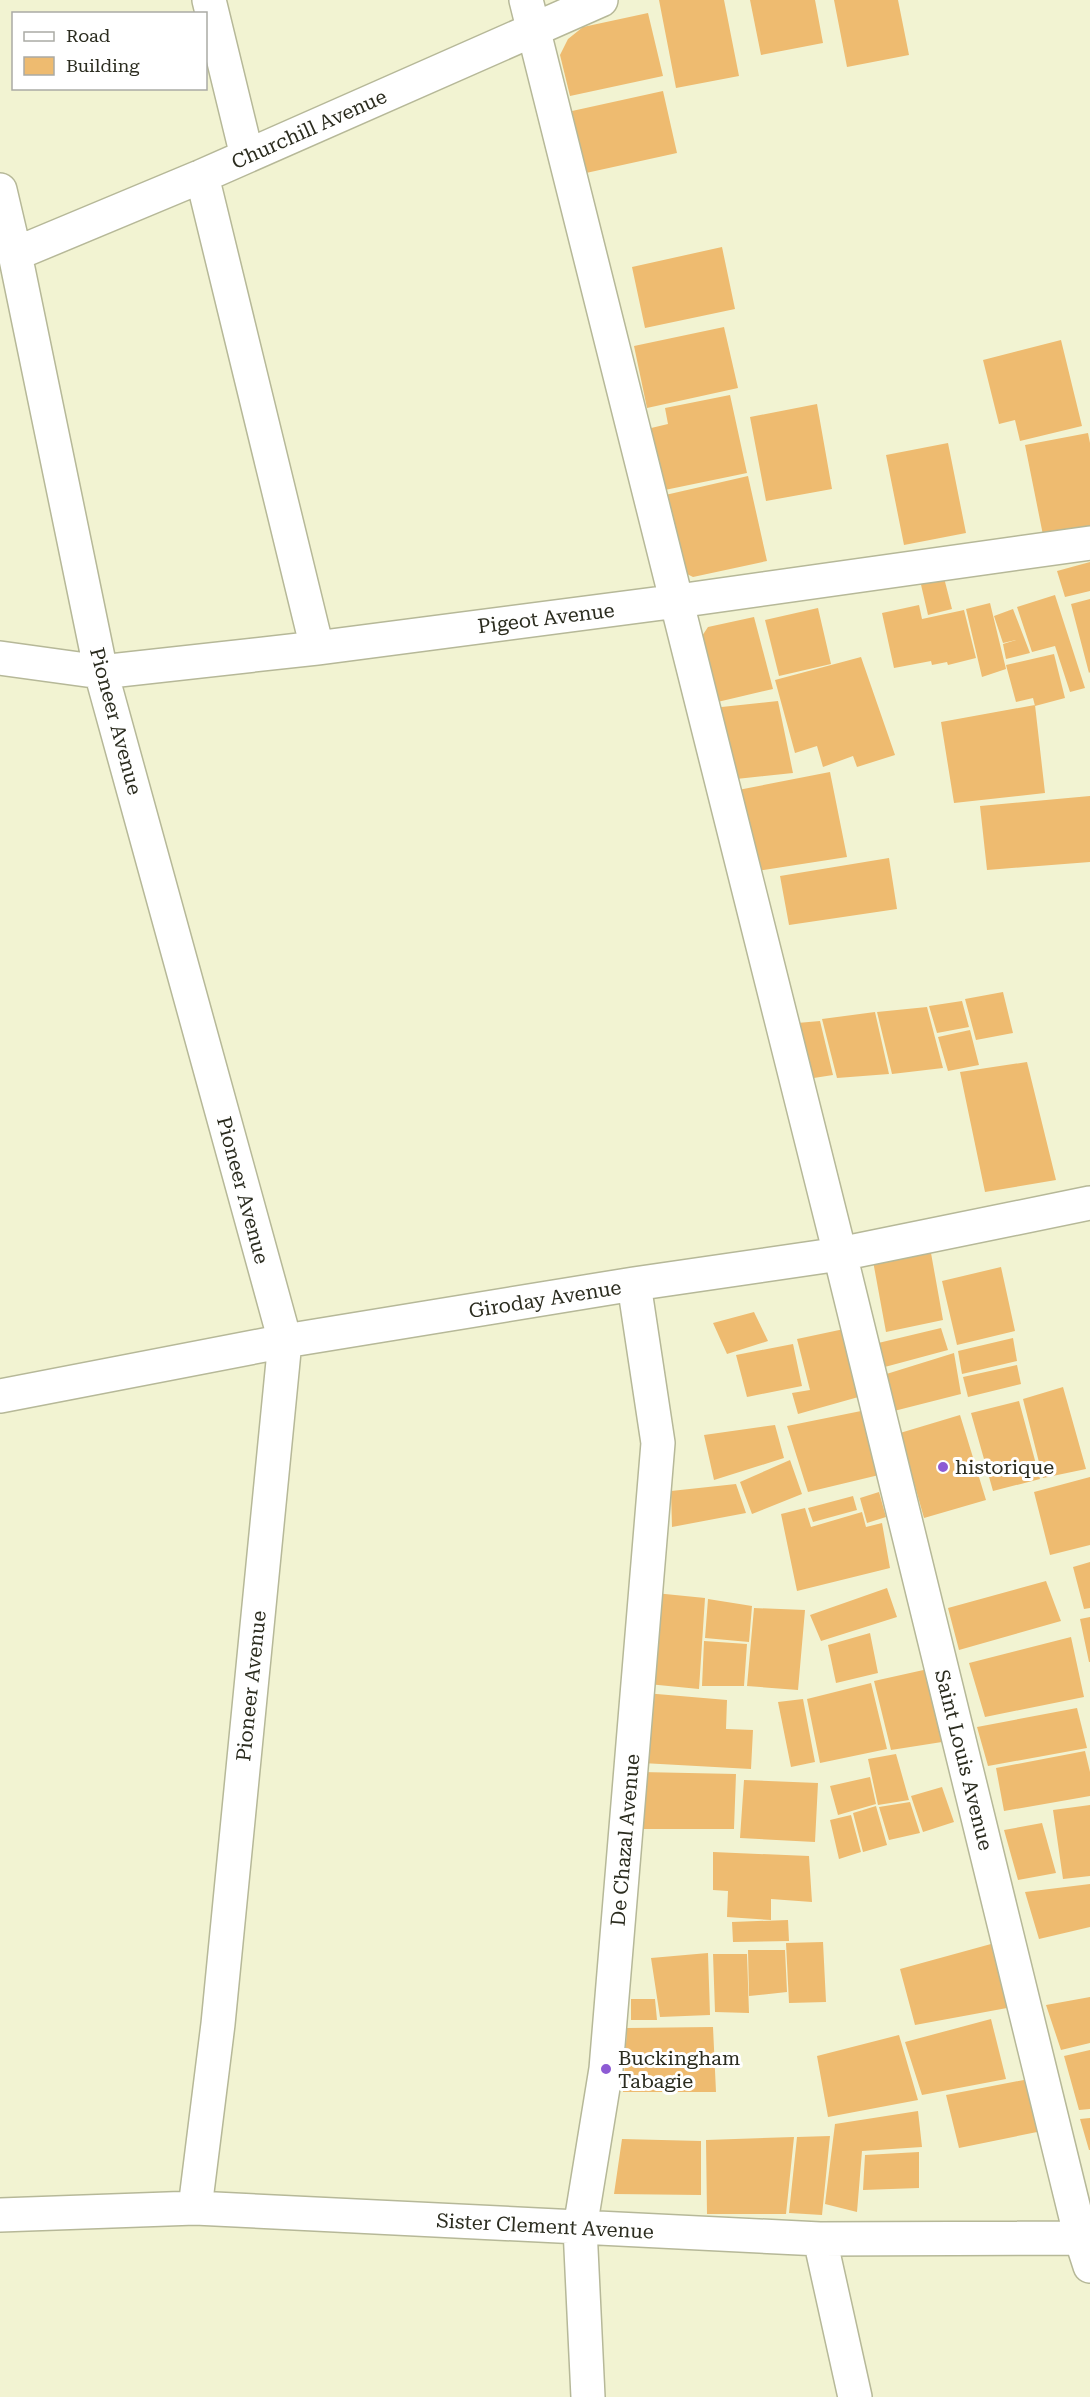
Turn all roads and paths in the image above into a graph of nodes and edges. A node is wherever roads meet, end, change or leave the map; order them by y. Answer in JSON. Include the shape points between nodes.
{"nodes":[{"id":1,"x":209,"y":0,"type":"edge"},
{"id":2,"x":601,"y":0,"type":"edge"},
{"id":3,"x":530,"y":15,"type":"edge"},
{"id":4,"x":247,"y":156,"type":"junction"},
{"id":5,"x":202,"y":176,"type":"junction"},
{"id":6,"x":0,"y":190,"type":"edge"},
{"id":7,"x":15,"y":254,"type":"junction"},
{"id":8,"x":1090,"y":543,"type":"edge"},
{"id":9,"x":678,"y":601,"type":"junction"},
{"id":10,"x":317,"y":648,"type":"junction"},
{"id":11,"x":0,"y":658,"type":"edge"},
{"id":12,"x":101,"y":672,"type":"junction"},
{"id":13,"x":1090,"y":1204,"type":"edge"},
{"id":14,"x":840,"y":1254,"type":"junction"},
{"id":15,"x":634,"y":1284,"type":"junction"},
{"id":16,"x":285,"y":1341,"type":"junction"},
{"id":17,"x":0,"y":1396,"type":"edge"},
{"id":18,"x":195,"y":2208,"type":"junction"},
{"id":19,"x":0,"y":2215,"type":"edge"},
{"id":20,"x":580,"y":2228,"type":"junction"},
{"id":21,"x":820,"y":2239,"type":"junction"},
{"id":22,"x":1087,"y":2247,"type":"edge"},
{"id":23,"x":588,"y":2397,"type":"edge"},
{"id":24,"x":855,"y":2397,"type":"edge"}],
"edges":[{"from":1,"to":4,"type":"street"},
{"from":2,"to":3,"type":"street","name":"Churchill Avenue"},
{"from":3,"to":4,"type":"street","name":"Churchill Avenue"},
{"from":3,"to":9,"type":"street","name":"Saint Louis Avenue"},
{"from":4,"to":5,"type":"street","name":"Churchill Avenue"},
{"from":5,"to":7,"type":"street","name":"Churchill Avenue"},
{"from":5,"to":10,"type":"street"},
{"from":6,"to":7,"type":"street","name":"Pioneer Avenue"},
{"from":7,"to":12,"type":"street","name":"Pioneer Avenue"},
{"from":8,"to":9,"type":"street","name":"Pigeot Avenue"},
{"from":9,"to":10,"type":"street","name":"Pigeot Avenue"},
{"from":9,"to":14,"type":"street","name":"Saint Louis Avenue"},
{"from":10,"to":12,"type":"street","name":"Pigeot Avenue"},
{"from":11,"to":12,"type":"street","name":"Pigeot Avenue"},
{"from":12,"to":16,"type":"street","name":"Pioneer Avenue"},
{"from":13,"to":14,"type":"street","name":"Giroday Avenue"},
{"from":14,"to":15,"type":"street","name":"Giroday Avenue"},
{"from":14,"to":22,"type":"street","name":"Saint Louis Avenue"},
{"from":15,"to":16,"type":"street","name":"Giroday Avenue"},
{"from":15,"to":20,"type":"street","name":"De Chazal Avenue","via":[[658,1443],[606,2069]]},
{"from":16,"to":17,"type":"street","name":"Giroday Avenue"},
{"from":16,"to":18,"type":"street","name":"Pioneer Avenue","via":[[218,2024]]},
{"from":18,"to":19,"type":"street","name":"Sister Clement Avenue"},
{"from":18,"to":20,"type":"street","name":"Sister Clement Avenue"},
{"from":20,"to":21,"type":"street","name":"Sister Clement Avenue"},
{"from":20,"to":23,"type":"street","name":"De Chazal Avenue"},
{"from":21,"to":22,"type":"street","name":"Sister Clement Avenue"},
{"from":21,"to":24,"type":"street"}]}
